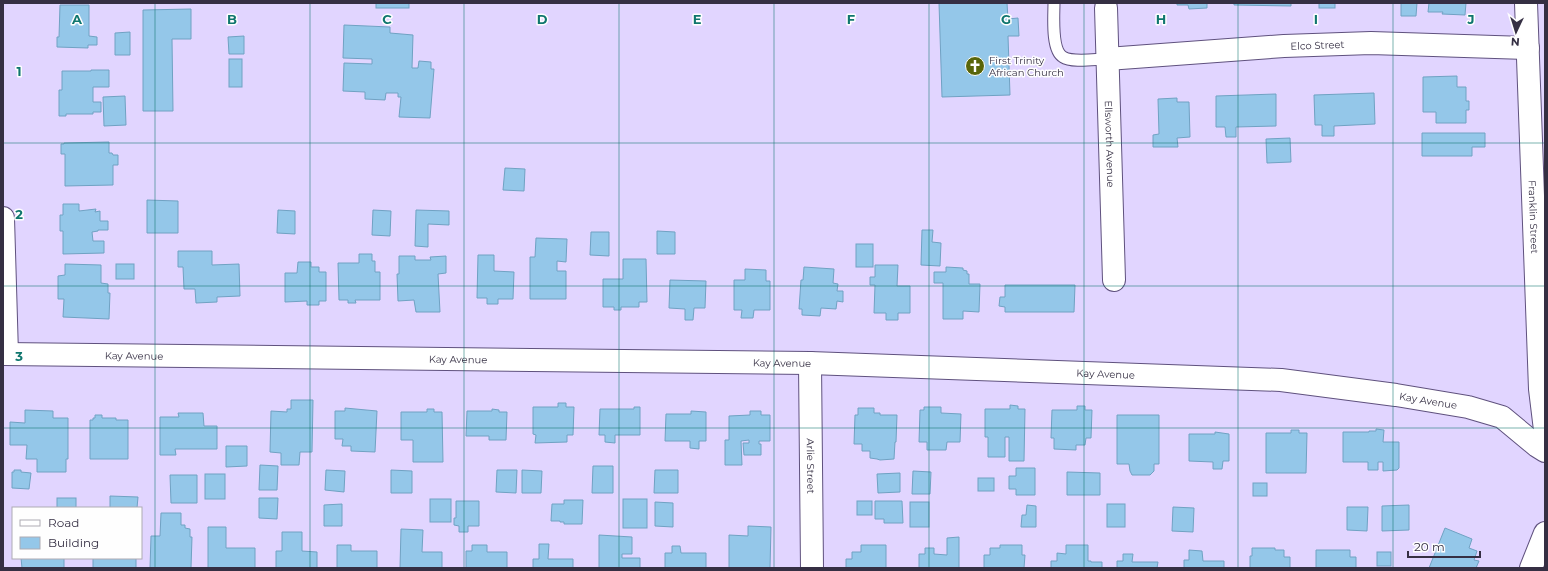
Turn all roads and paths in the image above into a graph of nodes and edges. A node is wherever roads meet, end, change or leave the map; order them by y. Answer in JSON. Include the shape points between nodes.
{"nodes":[{"id":1,"x":1054,"y":3,"type":"edge"},
{"id":2,"x":1526,"y":3,"type":"edge"},
{"id":3,"x":1106,"y":8,"type":"dead end"},
{"id":4,"x":1528,"y":48,"type":"junction"},
{"id":5,"x":1107,"y":59,"type":"junction"},
{"id":6,"x":3,"y":218,"type":"edge"},
{"id":7,"x":1114,"y":280,"type":"dead end"},
{"id":8,"x":5,"y":354,"type":"edge"},
{"id":9,"x":810,"y":363,"type":"junction"},
{"id":10,"x":1545,"y":430,"type":"edge"},
{"id":11,"x":1545,"y":451,"type":"edge"},
{"id":12,"x":1545,"y":533,"type":"edge"},
{"id":13,"x":812,"y":568,"type":"edge"},
{"id":14,"x":1531,"y":568,"type":"edge"}],
"edges":[{"from":1,"to":5,"type":"lane","via":[[1056,49],[1063,57],[1071,60]]},
{"from":2,"to":4,"type":"street","name":"Franklin Street"},
{"from":3,"to":5,"type":"street","name":"Ellsworth Avenue"},
{"from":4,"to":5,"type":"street","name":"Elco Street","via":[[1371,43],[1284,46]]},
{"from":4,"to":10,"type":"street","name":"Franklin Street","via":[[1540,389]]},
{"from":5,"to":7,"type":"street","name":"Ellsworth Avenue"},
{"from":6,"to":8,"type":"street"},
{"from":8,"to":9,"type":"street","name":"Kay Avenue"},
{"from":9,"to":11,"type":"street","name":"Kay Avenue","via":[[1281,380],[1396,394],[1468,407],[1502,417]]},
{"from":9,"to":13,"type":"street","name":"Arlie Street"},
{"from":12,"to":14,"type":"street"}]}
